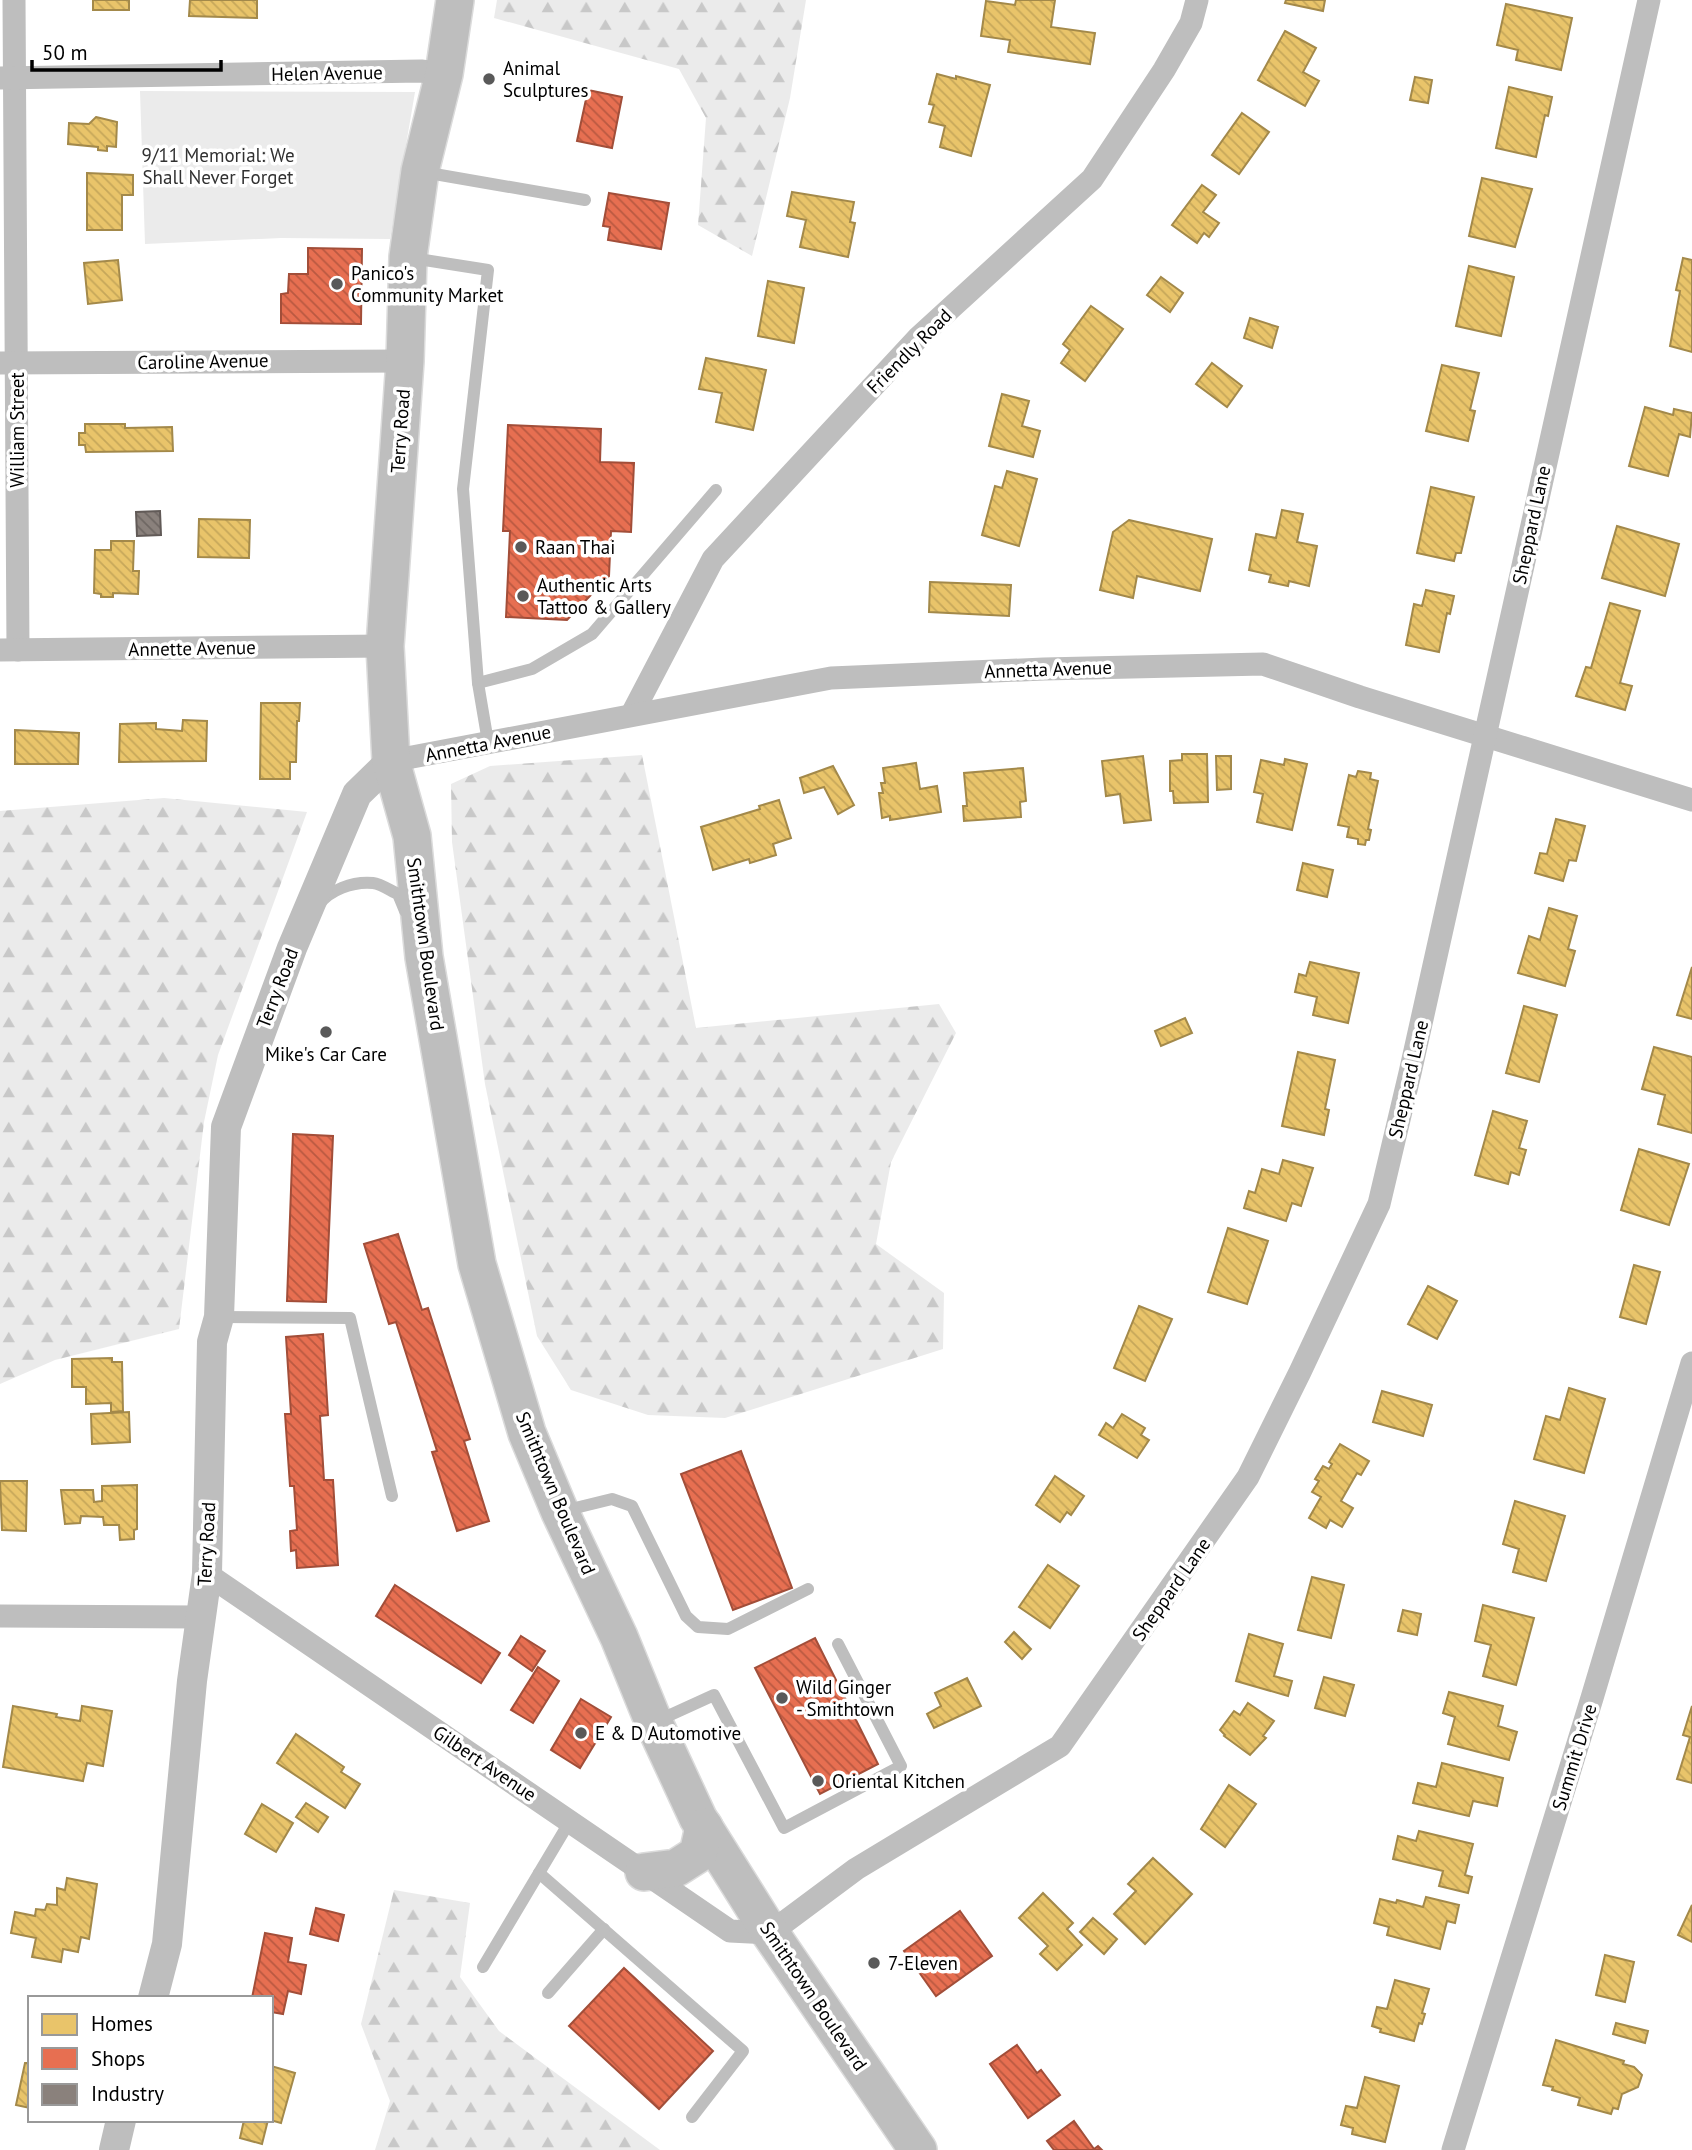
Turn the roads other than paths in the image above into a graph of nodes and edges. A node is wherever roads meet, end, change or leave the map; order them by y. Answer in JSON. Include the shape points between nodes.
{"nodes":[{"id":1,"x":14,"y":0,"type":"edge"},
{"id":2,"x":455,"y":0,"type":"edge"},
{"id":3,"x":1198,"y":0,"type":"edge"},
{"id":4,"x":1648,"y":0,"type":"edge"},
{"id":5,"x":444,"y":74,"type":"junction"},
{"id":6,"x":7,"y":78,"type":"edge"},
{"id":7,"x":420,"y":171,"type":"junction"},
{"id":8,"x":586,"y":200,"type":"dead end"},
{"id":9,"x":408,"y":257,"type":"junction"},
{"id":10,"x":405,"y":360,"type":"junction"},
{"id":11,"x":9,"y":363,"type":"edge"},
{"id":12,"x":716,"y":490,"type":"dead end"},
{"id":13,"x":385,"y":646,"type":"junction"},
{"id":14,"x":9,"y":650,"type":"edge"},
{"id":15,"x":478,"y":683,"type":"junction"},
{"id":16,"x":632,"y":714,"type":"junction"},
{"id":17,"x":1484,"y":736,"type":"junction"},
{"id":18,"x":488,"y":742,"type":"junction"},
{"id":19,"x":391,"y":761,"type":"junction"},
{"id":20,"x":1692,"y":800,"type":"edge"},
{"id":21,"x":292,"y":948,"type":"junction"},
{"id":22,"x":424,"y":957,"type":"junction"},
{"id":23,"x":219,"y":1317,"type":"junction"},
{"id":24,"x":1692,"y":1363,"type":"edge"},
{"id":25,"x":392,"y":1496,"type":"dead end"},
{"id":26,"x":560,"y":1511,"type":"junction"},
{"id":27,"x":207,"y":1574,"type":"junction"},
{"id":28,"x":808,"y":1590,"type":"dead end"},
{"id":29,"x":0,"y":1616,"type":"edge"},
{"id":30,"x":200,"y":1617,"type":"junction"},
{"id":31,"x":838,"y":1644,"type":"dead end"},
{"id":32,"x":654,"y":1723,"type":"junction"},
{"id":33,"x":570,"y":1821,"type":"junction"},
{"id":34,"x":704,"y":1827,"type":"junction"},
{"id":35,"x":644,"y":1872,"type":"junction"},
{"id":36,"x":539,"y":1873,"type":"junction"},
{"id":37,"x":604,"y":1929,"type":"junction"},
{"id":38,"x":770,"y":1933,"type":"junction"},
{"id":39,"x":484,"y":1967,"type":"dead end"},
{"id":40,"x":548,"y":1993,"type":"dead end"},
{"id":41,"x":154,"y":1996,"type":"edge"},
{"id":42,"x":692,"y":2117,"type":"dead end"},
{"id":43,"x":121,"y":2122,"type":"edge"},
{"id":44,"x":114,"y":2150,"type":"edge"},
{"id":45,"x":917,"y":2150,"type":"edge"},
{"id":46,"x":1452,"y":2150,"type":"edge"}],
"edges":[{"from":1,"to":6,"type":"street","name":"William Street"},
{"from":2,"to":5,"type":"main road","name":"Terry Road"},
{"from":3,"to":16,"type":"street","name":"Friendly Road","via":[[1191,23],[1164,70],[1092,179],[918,338],[713,559]]},
{"from":4,"to":17,"type":"street","name":"Sheppard Lane"},
{"from":5,"to":6,"type":"street","name":"Helen Avenue"},
{"from":5,"to":7,"type":"main road","name":"Terry Road"},
{"from":6,"to":11,"type":"street","name":"William Street"},
{"from":7,"to":8,"type":"lane"},
{"from":7,"to":9,"type":"main road","name":"Terry Road"},
{"from":9,"to":10,"type":"main road","name":"Terry Road"},
{"from":9,"to":15,"type":"lane","via":[[488,270],[463,489]]},
{"from":10,"to":11,"type":"street","name":"Caroline Avenue"},
{"from":10,"to":13,"type":"main road","name":"Terry Road"},
{"from":11,"to":14,"type":"street","name":"William Street"},
{"from":12,"to":15,"type":"lane","via":[[592,634],[532,669]]},
{"from":13,"to":14,"type":"street","name":"Annette Avenue"},
{"from":13,"to":19,"type":"main road","name":"Terry Road"},
{"from":15,"to":18,"type":"lane"},
{"from":16,"to":17,"type":"street","name":"Annetta Avenue","via":[[831,678],[1263,664]]},
{"from":16,"to":18,"type":"street","name":"Annetta Avenue"},
{"from":17,"to":20,"type":"street","name":"Annetta Avenue"},
{"from":17,"to":38,"type":"street","name":"Sheppard Lane","via":[[1379,1204],[1248,1477],[1060,1746],[856,1869]]},
{"from":18,"to":19,"type":"street","name":"Annetta Avenue"},
{"from":19,"to":21,"type":"street","name":"Terry Road","via":[[357,794]]},
{"from":19,"to":22,"type":"main road","name":"Smithtown Boulevard","via":[[412,836]]},
{"from":21,"to":22,"type":"lane","via":[[322,900],[347,886],[374,883],[398,894]]},
{"from":21,"to":23,"type":"street","name":"Terry Road","via":[[226,1127]]},
{"from":22,"to":26,"type":"main road","name":"Smithtown Boulevard","via":[[477,1264],[527,1433]]},
{"from":23,"to":25,"type":"lane","via":[[350,1318]]},
{"from":23,"to":27,"type":"street","name":"Terry Road","via":[[212,1342]]},
{"from":24,"to":46,"type":"street","name":"Summit Drive"},
{"from":26,"to":28,"type":"lane","via":[[612,1499],[632,1506],[687,1616],[698,1627],[727,1629]]},
{"from":26,"to":32,"type":"main road","name":"Smithtown Boulevard"},
{"from":27,"to":30,"type":"street","name":"Terry Road"},
{"from":27,"to":33,"type":"street","name":"Gilbert Avenue"},
{"from":29,"to":30,"type":"street"},
{"from":30,"to":41,"type":"street","name":"Terry Road","via":[[167,1944]]},
{"from":31,"to":32,"type":"lane","via":[[901,1766],[784,1828],[714,1695]]},
{"from":32,"to":34,"type":"main road","name":"Smithtown Boulevard"},
{"from":33,"to":35,"type":"street","name":"Gilbert Avenue"},
{"from":33,"to":36,"type":"lane"},
{"from":34,"to":35,"type":"main road","via":[[698,1854],[676,1868]]},
{"from":34,"to":38,"type":"main road","name":"Smithtown Boulevard"},
{"from":35,"to":38,"type":"street","name":"Gilbert Avenue","via":[[730,1931]]},
{"from":36,"to":37,"type":"lane"},
{"from":36,"to":39,"type":"lane"},
{"from":37,"to":40,"type":"lane"},
{"from":37,"to":42,"type":"lane","via":[[743,2051]]},
{"from":38,"to":45,"type":"main road","name":"Smithtown Boulevard"},
{"from":43,"to":44,"type":"street"}]}
